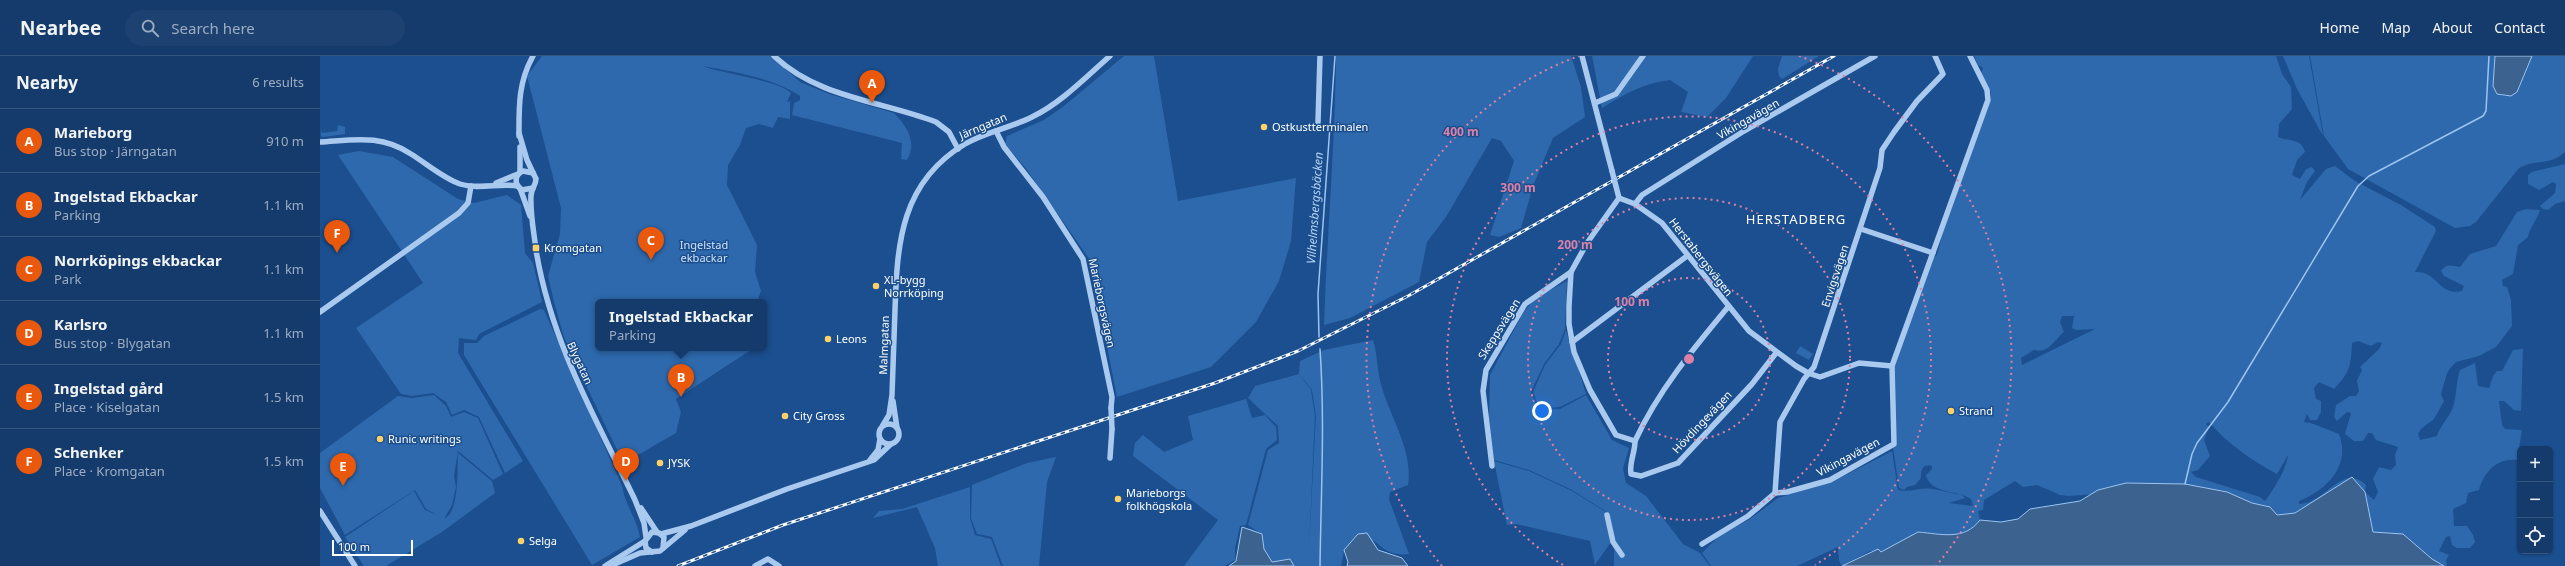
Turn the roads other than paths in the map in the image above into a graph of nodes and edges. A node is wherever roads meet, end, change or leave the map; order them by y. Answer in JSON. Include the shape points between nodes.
{"nodes":[{"id":1,"x":533,"y":56,"type":"edge"},
{"id":2,"x":774,"y":56,"type":"edge"},
{"id":3,"x":1110,"y":56,"type":"edge"},
{"id":4,"x":1320,"y":56,"type":"edge"},
{"id":5,"x":1582,"y":56,"type":"edge"},
{"id":6,"x":1643,"y":56,"type":"edge"},
{"id":7,"x":1875,"y":56,"type":"edge"},
{"id":8,"x":1935,"y":56,"type":"edge"},
{"id":9,"x":1970,"y":56,"type":"edge"},
{"id":10,"x":1595,"y":103,"type":"junction"},
{"id":11,"x":1318,"y":122,"type":"dead end"},
{"id":12,"x":996,"y":131,"type":"junction"},
{"id":13,"x":519,"y":133,"type":"junction"},
{"id":14,"x":320,"y":142,"type":"edge"},
{"id":15,"x":958,"y":148,"type":"junction"},
{"id":16,"x":519,"y":173,"type":"junction"},
{"id":17,"x":533,"y":173,"type":"junction"},
{"id":18,"x":490,"y":185,"type":"junction"},
{"id":19,"x":470,"y":186,"type":"junction"},
{"id":20,"x":519,"y":188,"type":"junction"},
{"id":21,"x":533,"y":188,"type":"junction"},
{"id":22,"x":1619,"y":198,"type":"junction"},
{"id":23,"x":1635,"y":204,"type":"junction"},
{"id":24,"x":533,"y":227,"type":"junction"},
{"id":25,"x":1861,"y":229,"type":"junction"},
{"id":26,"x":1933,"y":253,"type":"junction"},
{"id":27,"x":1687,"y":256,"type":"junction"},
{"id":28,"x":1570,"y":272,"type":"junction"},
{"id":29,"x":1728,"y":307,"type":"junction"},
{"id":30,"x":320,"y":312,"type":"edge"},
{"id":31,"x":1572,"y":342,"type":"junction"},
{"id":32,"x":1776,"y":353,"type":"junction"},
{"id":33,"x":1892,"y":366,"type":"junction"},
{"id":34,"x":1808,"y":373,"type":"junction"},
{"id":35,"x":892,"y":395,"type":"junction"},
{"id":36,"x":884,"y":425,"type":"junction"},
{"id":37,"x":897,"y":428,"type":"junction"},
{"id":38,"x":880,"y":439,"type":"junction"},
{"id":39,"x":1635,"y":441,"type":"junction"},
{"id":40,"x":891,"y":444,"type":"junction"},
{"id":41,"x":1110,"y":458,"type":"dead end"},
{"id":42,"x":865,"y":464,"type":"junction"},
{"id":43,"x":1492,"y":466,"type":"dead end"},
{"id":44,"x":1776,"y":493,"type":"junction"},
{"id":45,"x":635,"y":500,"type":"junction"},
{"id":46,"x":320,"y":511,"type":"edge"},
{"id":47,"x":1607,"y":515,"type":"dead end"},
{"id":48,"x":691,"y":526,"type":"junction"},
{"id":49,"x":659,"y":533,"type":"junction"},
{"id":50,"x":645,"y":539,"type":"junction"},
{"id":51,"x":1702,"y":544,"type":"dead end"},
{"id":52,"x":663,"y":548,"type":"junction"},
{"id":53,"x":653,"y":552,"type":"junction"},
{"id":54,"x":1622,"y":555,"type":"dead end"},
{"id":55,"x":355,"y":566,"type":"edge"},
{"id":56,"x":605,"y":566,"type":"edge"},
{"id":57,"x":610,"y":566,"type":"edge"},
{"id":58,"x":755,"y":566,"type":"edge"},
{"id":59,"x":779,"y":566,"type":"edge"}],
"edges":[{"from":1,"to":13,"type":"street","via":[[520,91]]},
{"from":2,"to":15,"type":"street","name":"Järngatan","via":[[795,73],[833,91],[936,122],[949,132]]},
{"from":3,"to":12,"type":"street","name":"Järngatan","via":[[1042,111]]},
{"from":4,"to":11,"type":"street"},
{"from":5,"to":10,"type":"street"},
{"from":6,"to":10,"type":"street","via":[[1616,94]]},
{"from":7,"to":23,"type":"street","name":"Vikingavägen","via":[[1744,131],[1642,195]]},
{"from":8,"to":25,"type":"street","name":"Envigsvägen","via":[[1943,74],[1918,101],[1884,147]]},
{"from":9,"to":26,"type":"street","name":"Vikingavägen","via":[[1987,90],[1988,100]]},
{"from":10,"to":22,"type":"street","bridge":true},
{"from":12,"to":15,"type":"street","name":"Järngatan"},
{"from":12,"to":41,"type":"street","name":"Marieborgsvägen","bridge":true,"via":[[1004,147],[1043,197],[1083,259],[1112,397]]},
{"from":13,"to":16,"type":"street"},
{"from":13,"to":17,"type":"street"},
{"from":14,"to":19,"type":"street","via":[[382,140],[402,148],[453,180]]},
{"from":15,"to":35,"type":"street","name":"Malmgatan","via":[[937,165],[918,188],[903,226],[897,267]]},
{"from":16,"to":17,"type":"street","via":[[527,170]]},
{"from":16,"to":18,"type":"street"},
{"from":16,"to":20,"type":"street","via":[[516,180]]},
{"from":17,"to":21,"type":"street","via":[[536,182]]},
{"from":18,"to":19,"type":"street"},
{"from":18,"to":20,"type":"street"},
{"from":19,"to":30,"type":"street","via":[[468,203],[459,213]]},
{"from":20,"to":21,"type":"street"},
{"from":20,"to":24,"type":"street","name":"Blygatan"},
{"from":21,"to":24,"type":"street","name":"Blygatan"},
{"from":22,"to":23,"type":"street","name":"Herstabergsvägen"},
{"from":22,"to":28,"type":"street"},
{"from":23,"to":27,"type":"street","name":"Herstabergsvägen","via":[[1640,210],[1662,223]]},
{"from":24,"to":45,"type":"street","name":"Blygatan","via":[[544,290],[560,344]]},
{"from":25,"to":26,"type":"street"},
{"from":25,"to":34,"type":"street","name":"Envigsvägen","via":[[1814,367]]},
{"from":26,"to":33,"type":"street","name":"Vikingavägen"},
{"from":27,"to":29,"type":"street","name":"Herstabergsvägen"},
{"from":27,"to":31,"type":"street"},
{"from":28,"to":31,"type":"street","via":[[1569,324]]},
{"from":28,"to":43,"type":"street","name":"Skeppsvägen","via":[[1525,304],[1486,370],[1483,391]]},
{"from":29,"to":32,"type":"street","name":"Herstabergsvägen","via":[[1749,331]]},
{"from":29,"to":39,"type":"street","via":[[1648,411]]},
{"from":31,"to":39,"type":"street","via":[[1590,390],[1616,435]]},
{"from":32,"to":34,"type":"street","name":"Herstabergsvägen"},
{"from":32,"to":39,"type":"street","name":"Hövdingevägen","via":[[1752,384],[1678,463],[1641,476],[1631,474]]},
{"from":33,"to":34,"type":"street","name":"Herstabergsvägen","via":[[1867,362],[1825,376]]},
{"from":33,"to":44,"type":"street","name":"Vikingavägen","via":[[1894,444],[1830,480]]},
{"from":34,"to":44,"type":"street","name":"Envigsvägen","via":[[1778,430]]},
{"from":35,"to":36,"type":"street","name":"Malmgatan","via":[[889,415]]},
{"from":35,"to":37,"type":"street","name":"Malmgatan"},
{"from":36,"to":37,"type":"street","via":[[891,424]]},
{"from":36,"to":38,"type":"street","via":[[879,432]]},
{"from":37,"to":40,"type":"street","via":[[898,437]]},
{"from":38,"to":40,"type":"street"},
{"from":38,"to":42,"type":"street","via":[[878,450]]},
{"from":40,"to":42,"type":"street","via":[[881,456]]},
{"from":42,"to":48,"type":"street","via":[[781,491]]},
{"from":44,"to":51,"type":"street","name":"Vikingavägen","via":[[1748,516]]},
{"from":45,"to":49,"type":"street","name":"Blygatan"},
{"from":45,"to":50,"type":"street","name":"Blygatan","via":[[644,523]]},
{"from":46,"to":55,"type":"street"},
{"from":47,"to":54,"type":"street","via":[[1613,542]]},
{"from":48,"to":49,"type":"street"},
{"from":48,"to":52,"type":"street"},
{"from":49,"to":50,"type":"street"},
{"from":49,"to":52,"type":"street","via":[[665,541]]},
{"from":50,"to":53,"type":"street","via":[[646,548]]},
{"from":50,"to":56,"type":"street"},
{"from":52,"to":53,"type":"street"},
{"from":53,"to":57,"type":"street","via":[[640,552]]},
{"from":58,"to":59,"type":"street","via":[[768,559]]}]}
